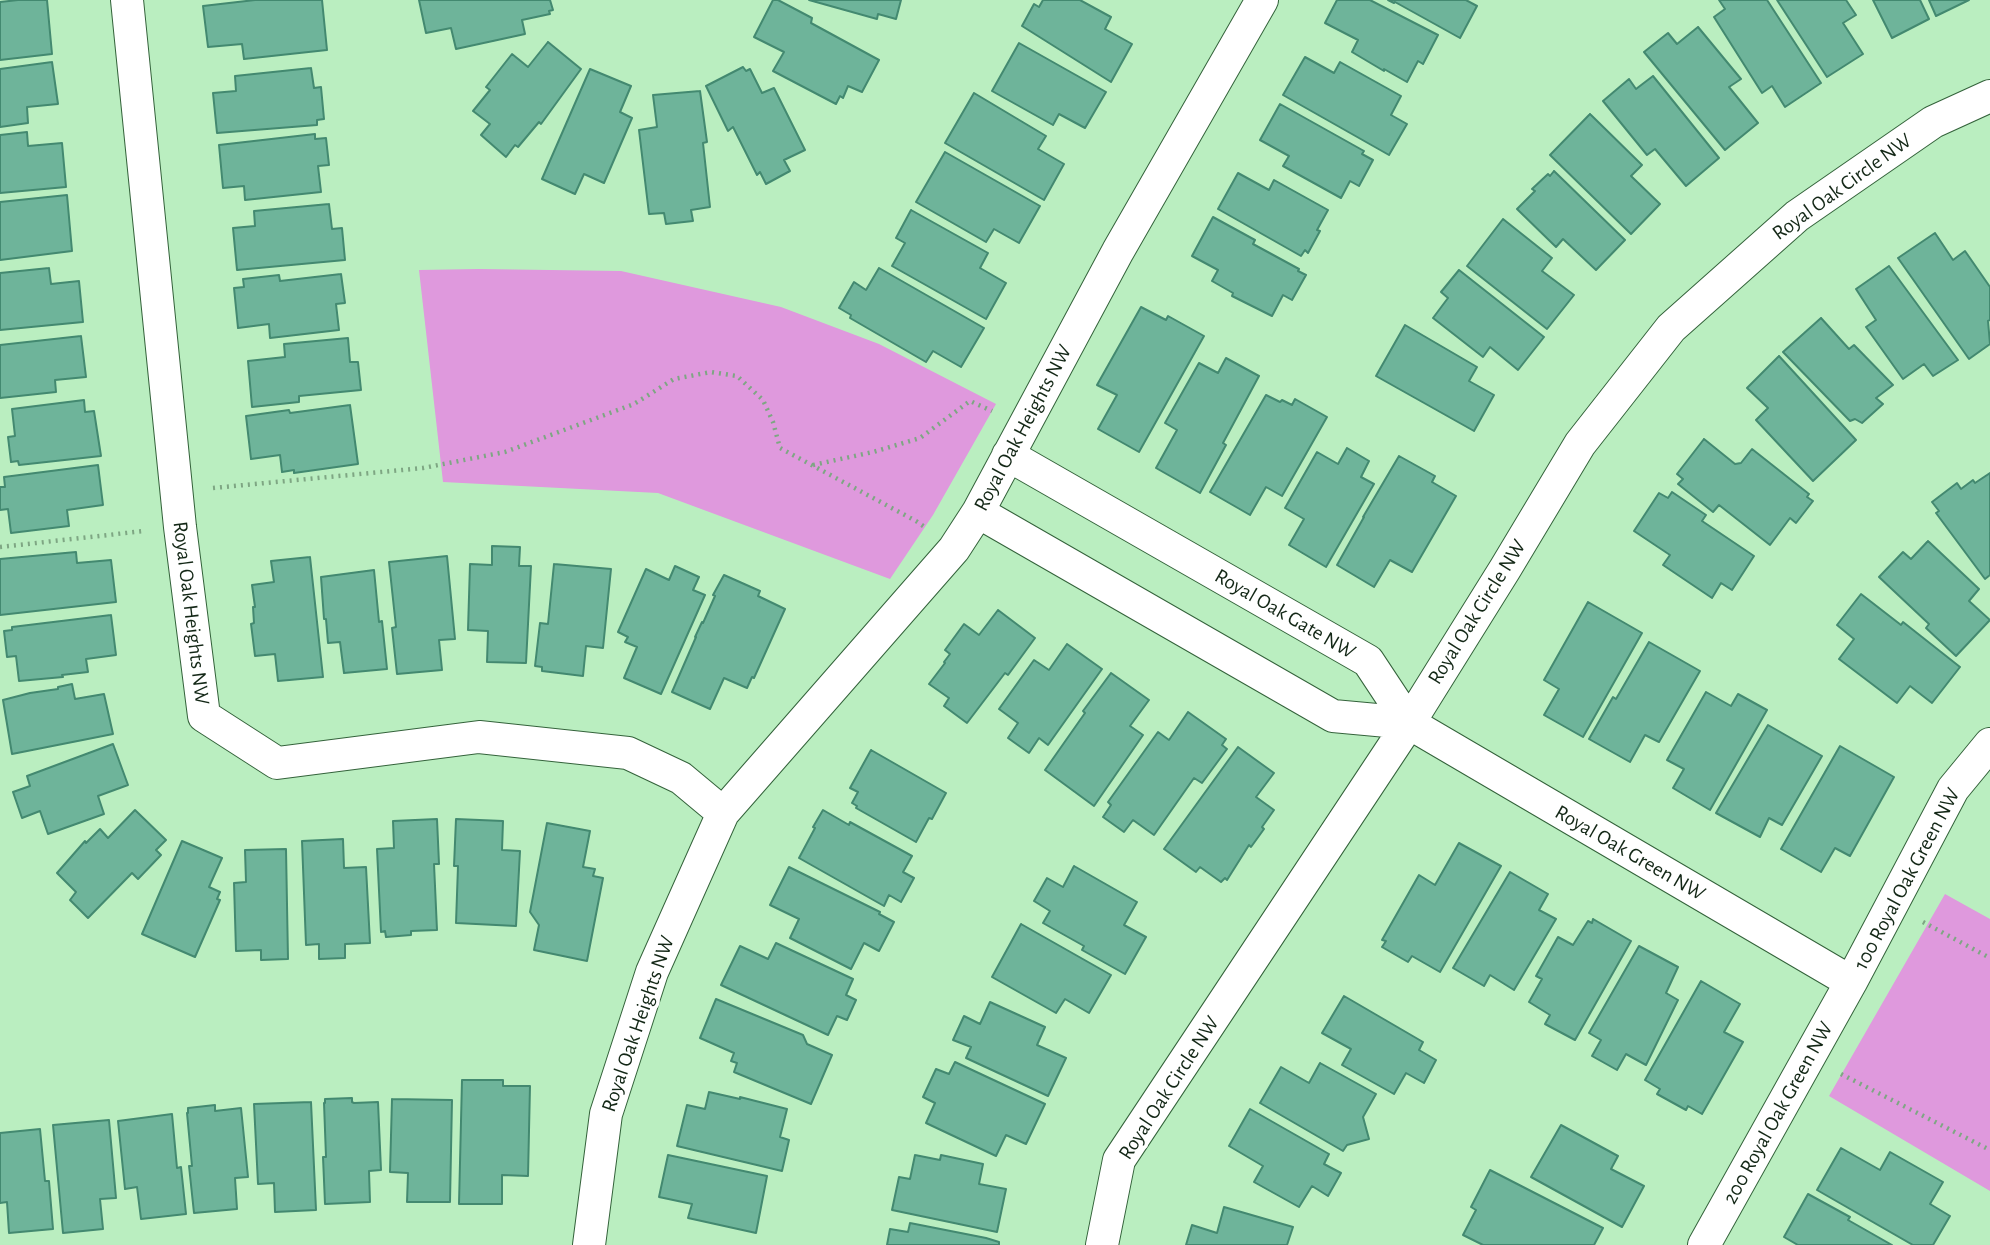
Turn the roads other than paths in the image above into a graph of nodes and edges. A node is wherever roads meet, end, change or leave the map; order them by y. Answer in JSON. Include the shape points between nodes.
{"nodes":[{"id":1,"x":127,"y":0,"type":"edge"},
{"id":2,"x":1262,"y":0,"type":"edge"},
{"id":3,"x":1990,"y":96,"type":"edge"},
{"id":4,"x":1008,"y":455,"type":"junction"},
{"id":5,"x":978,"y":512,"type":"junction"},
{"id":6,"x":1409,"y":723,"type":"junction"},
{"id":7,"x":1990,"y":744,"type":"edge"},
{"id":8,"x":723,"y":813,"type":"junction"},
{"id":9,"x":1851,"y":982,"type":"junction"},
{"id":10,"x":589,"y":1245,"type":"edge"},
{"id":11,"x":1102,"y":1245,"type":"edge"},
{"id":12,"x":1704,"y":1245,"type":"edge"}],
"edges":[{"from":1,"to":8,"type":"street","name":"Royal Oak Heights NW","via":[[180,527],[204,716],[277,763],[479,737],[628,753],[681,778]]},
{"from":2,"to":4,"type":"street","name":"Royal Oak Heights NW"},
{"from":3,"to":6,"type":"street","name":"Royal Oak Circle NW","via":[[1933,122],[1797,216],[1671,328],[1580,444]]},
{"from":4,"to":5,"type":"street","name":"Royal Oak Heights NW"},
{"from":4,"to":6,"type":"street","name":"Royal Oak Gate NW","via":[[1368,661]]},
{"from":5,"to":6,"type":"street","via":[[1333,716]]},
{"from":5,"to":8,"type":"street","name":"Royal Oak Heights NW","via":[[954,549]]},
{"from":6,"to":9,"type":"street","name":"Royal Oak Green NW"},
{"from":6,"to":11,"type":"street","name":"Royal Oak Circle NW","via":[[1119,1160]]},
{"from":7,"to":9,"type":"street","name":"100 Royal Oak Green NW","via":[[1953,789]]},
{"from":8,"to":10,"type":"street","name":"Royal Oak Heights NW","via":[[652,972],[606,1114]]},
{"from":9,"to":12,"type":"street","name":"200 Royal Oak Green NW"}]}
